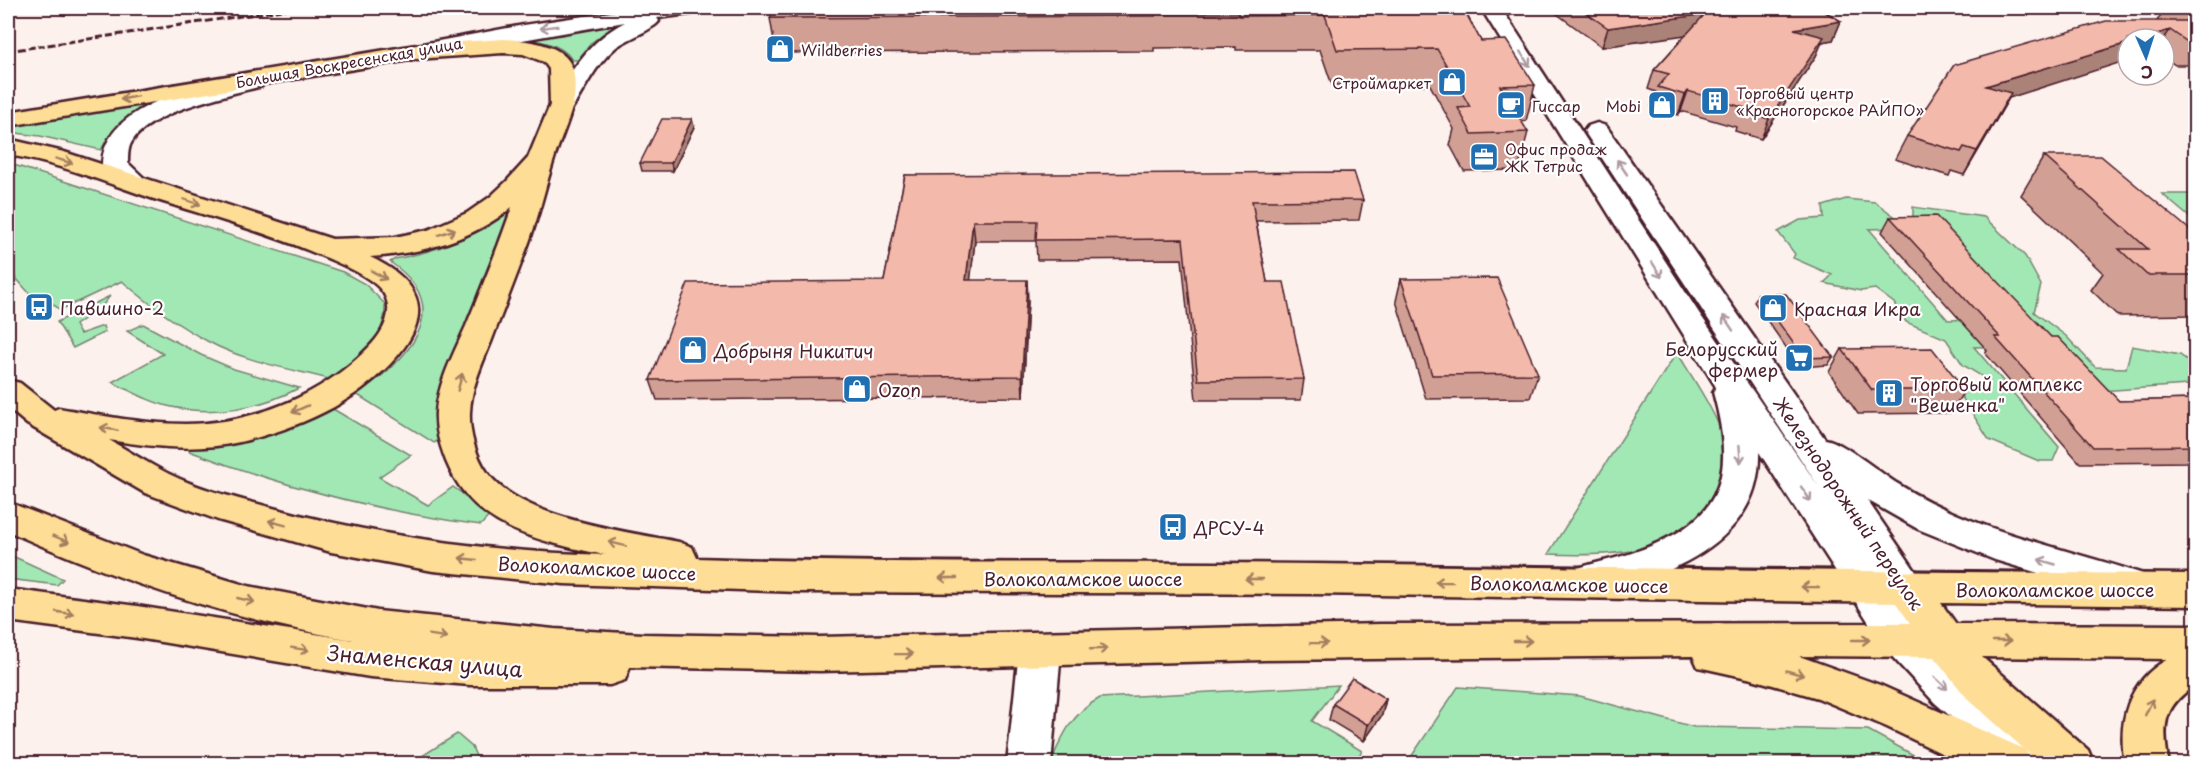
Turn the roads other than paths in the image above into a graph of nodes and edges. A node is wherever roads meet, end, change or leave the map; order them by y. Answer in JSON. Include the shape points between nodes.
{"nodes":[{"id":1,"x":690,"y":8,"type":"edge"},
{"id":2,"x":707,"y":8,"type":"edge"},
{"id":3,"x":1491,"y":8,"type":"edge"},
{"id":4,"x":1514,"y":8,"type":"edge"},
{"id":5,"x":416,"y":52,"type":"junction"},
{"id":6,"x":270,"y":77,"type":"junction"},
{"id":7,"x":562,"y":105,"type":"junction"},
{"id":8,"x":8,"y":118,"type":"edge"},
{"id":9,"x":8,"y":147,"type":"edge"},
{"id":10,"x":543,"y":153,"type":"junction"},
{"id":11,"x":136,"y":184,"type":"junction"},
{"id":12,"x":327,"y":248,"type":"junction"},
{"id":13,"x":1725,"y":376,"type":"junction"},
{"id":14,"x":8,"y":391,"type":"edge"},
{"id":15,"x":39,"y":416,"type":"junction"},
{"id":16,"x":1796,"y":424,"type":"junction"},
{"id":17,"x":8,"y":516,"type":"edge"},
{"id":18,"x":799,"y":577,"type":"junction"},
{"id":19,"x":1550,"y":584,"type":"junction"},
{"id":20,"x":1868,"y":588,"type":"junction"},
{"id":21,"x":1908,"y":588,"type":"junction"},
{"id":22,"x":2144,"y":589,"type":"junction"},
{"id":23,"x":2196,"y":590,"type":"edge"},
{"id":24,"x":8,"y":605,"type":"edge"},
{"id":25,"x":1902,"y":640,"type":"junction"},
{"id":26,"x":1943,"y":640,"type":"junction"},
{"id":27,"x":1592,"y":641,"type":"junction"},
{"id":28,"x":2196,"y":642,"type":"edge"},
{"id":29,"x":1040,"y":651,"type":"junction"},
{"id":30,"x":846,"y":655,"type":"junction"},
{"id":31,"x":2196,"y":666,"type":"edge"},
{"id":32,"x":1029,"y":764,"type":"edge"},
{"id":33,"x":2010,"y":764,"type":"edge"},
{"id":34,"x":2040,"y":764,"type":"edge"},
{"id":35,"x":2072,"y":764,"type":"edge"},
{"id":36,"x":2147,"y":764,"type":"edge"}],
"edges":[{"from":1,"to":5,"type":"street","name":"Большая Воскресенская улица","one_way":true,"via":[[642,12]]},
{"from":2,"to":7,"type":"street","via":[[661,17],[616,34],[592,58]]},
{"from":3,"to":13,"type":"street","name":"Железнодорожный переулок","one_way":true},
{"from":16,"to":4,"type":"street","name":"Железнодорожный переулок","one_way":true},
{"from":5,"to":6,"type":"main road","name":"Большая Воскресенская улица"},
{"from":5,"to":7,"type":"main road","via":[[503,46],[542,51],[561,69]]},
{"from":6,"to":8,"type":"main road","name":"Большая Воскресенская улица","one_way":true},
{"from":6,"to":11,"type":"street","via":[[164,109],[132,128],[116,149],[114,165]]},
{"from":7,"to":10,"type":"main road"},
{"from":9,"to":11,"type":"main road","one_way":true},
{"from":12,"to":10,"type":"main road","one_way":true,"via":[[409,243],[455,230],[495,208],[514,191]]},
{"from":18,"to":10,"type":"main road","one_way":true,"via":[[652,553],[552,529],[515,514],[485,494],[471,478],[454,440],[453,411],[461,376],[512,250]]},
{"from":11,"to":12,"type":"main road","one_way":true},
{"from":12,"to":15,"type":"main road","one_way":true,"via":[[387,279],[400,294],[404,312],[397,333],[381,356],[328,396],[268,422],[185,436],[117,430]]},
{"from":13,"to":19,"type":"street","one_way":true,"via":[[1736,410],[1741,469],[1738,487],[1724,513],[1689,542],[1659,558],[1629,570]]},
{"from":13,"to":20,"type":"street","name":"Железнодорожный переулок","one_way":true},
{"from":14,"to":15,"type":"main road","name":"Волоколамское шоссе"},
{"from":18,"to":15,"type":"main road","name":"Волоколамское шоссе","one_way":true,"via":[[564,569],[433,556],[331,538],[231,510],[158,484]]},
{"from":16,"to":21,"type":"street","name":"Железнодорожный переулок"},
{"from":22,"to":16,"type":"street","one_way":true,"via":[[2002,548],[1932,521],[1863,481]]},
{"from":17,"to":30,"type":"main road","one_way":true,"via":[[94,553],[206,591],[313,616],[459,639],[649,652]]},
{"from":19,"to":18,"type":"main road","name":"Волоколамское шоссе","one_way":true},
{"from":20,"to":19,"type":"main road","name":"Волоколамское шоссе","one_way":true},
{"from":20,"to":21,"type":"main road","name":"Волоколамское шоссе"},
{"from":20,"to":25,"type":"street","name":"Железнодорожный переулок"},
{"from":21,"to":22,"type":"main road","name":"Волоколамское шоссе"},
{"from":21,"to":26,"type":"main road","name":"Железнодорожный переулок"},
{"from":22,"to":23,"type":"main road","name":"Волоколамское шоссе"},
{"from":24,"to":30,"type":"main road","name":"Знаменская улица","one_way":true,"via":[[370,660],[470,669],[582,670]]},
{"from":25,"to":26,"type":"main road"},
{"from":27,"to":25,"type":"main road","one_way":true},
{"from":25,"to":34,"type":"street","name":"Железнодорожный переулок","one_way":true,"via":[[1955,697]]},
{"from":26,"to":28,"type":"main road","one_way":true},
{"from":26,"to":35,"type":"main road","name":"Железнодорожный переулок","via":[[1982,685]]},
{"from":29,"to":27,"type":"main road","one_way":true},
{"from":27,"to":33,"type":"main road","one_way":true,"via":[[1774,667],[1818,680],[1916,720]]},
{"from":30,"to":29,"type":"main road","one_way":true},
{"from":29,"to":32,"type":"street"},
{"from":36,"to":31,"type":"main road","one_way":true,"via":[[2142,741],[2149,701],[2170,680]]}]}
